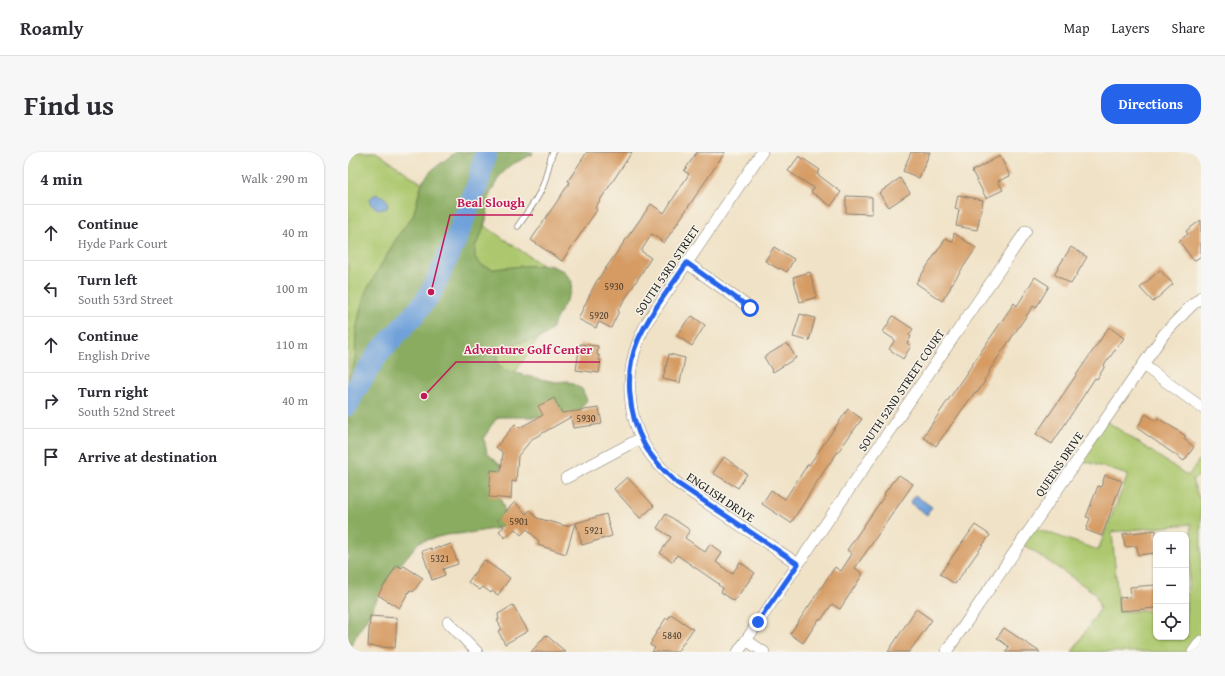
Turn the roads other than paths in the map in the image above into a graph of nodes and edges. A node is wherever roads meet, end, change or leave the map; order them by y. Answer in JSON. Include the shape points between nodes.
{"nodes":[{"id":1,"x":553,"y":152,"type":"edge"},
{"id":2,"x":762,"y":152,"type":"edge"},
{"id":3,"x":518,"y":226,"type":"dead end"},
{"id":4,"x":1026,"y":231,"type":"dead end"},
{"id":5,"x":687,"y":263,"type":"junction"},
{"id":6,"x":1201,"y":297,"type":"edge"},
{"id":7,"x":750,"y":308,"type":"dead end"},
{"id":8,"x":1143,"y":365,"type":"junction"},
{"id":9,"x":1201,"y":407,"type":"edge"},
{"id":10,"x":641,"y":438,"type":"junction"},
{"id":11,"x":566,"y":478,"type":"dead end"},
{"id":12,"x":798,"y":564,"type":"junction"},
{"id":13,"x":448,"y":622,"type":"dead end"},
{"id":14,"x":746,"y":640,"type":"junction"},
{"id":15,"x":1201,"y":641,"type":"edge"},
{"id":16,"x":476,"y":652,"type":"edge"},
{"id":17,"x":738,"y":652,"type":"edge"},
{"id":18,"x":764,"y":652,"type":"edge"},
{"id":19,"x":946,"y":652,"type":"edge"},
{"id":20,"x":1194,"y":652,"type":"edge"}],
"edges":[{"from":1,"to":3,"type":"lane","via":[[542,187]]},
{"from":2,"to":5,"type":"street","name":"SOUTH 53RD STREET"},
{"from":4,"to":12,"type":"street","name":"SOUTH 52ND STREET COURT"},
{"from":5,"to":7,"type":"street"},
{"from":5,"to":10,"type":"street","name":"SOUTH 53RD STREET","via":[[647,322],[632,360],[630,399]]},
{"from":6,"to":8,"type":"street","name":"QUEENS DRIVE","via":[[1164,334]]},
{"from":8,"to":9,"type":"street"},
{"from":8,"to":19,"type":"street","name":"QUEENS DRIVE"},
{"from":10,"to":11,"type":"street"},
{"from":10,"to":12,"type":"street","name":"ENGLISH DRIVE","via":[[650,454],[677,483]]},
{"from":12,"to":14,"type":"street","name":"SOUTH 52ND STREET COURT"},
{"from":13,"to":16,"type":"street"},
{"from":14,"to":17,"type":"street","name":"SOUTH 52ND STREET COURT"},
{"from":14,"to":18,"type":"street"},
{"from":15,"to":20,"type":"street"}]}
